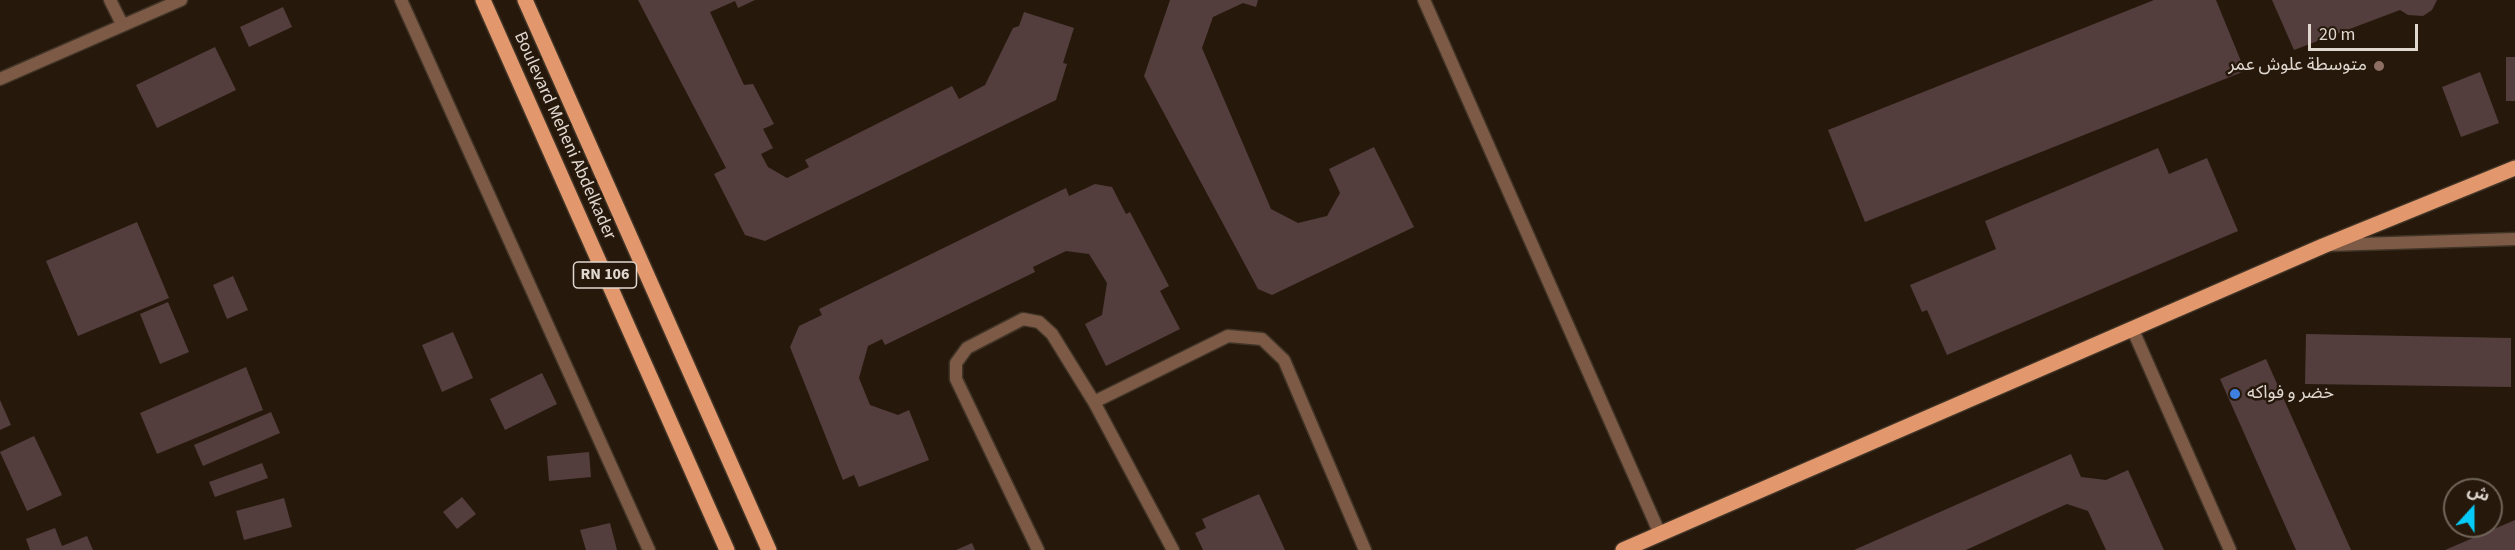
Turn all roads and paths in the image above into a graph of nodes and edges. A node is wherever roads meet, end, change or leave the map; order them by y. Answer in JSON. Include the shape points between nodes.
{"nodes":[{"id":1,"x":110,"y":0,"type":"edge"},
{"id":2,"x":181,"y":0,"type":"edge"},
{"id":3,"x":401,"y":0,"type":"edge"},
{"id":4,"x":483,"y":0,"type":"edge"},
{"id":5,"x":525,"y":0,"type":"edge"},
{"id":6,"x":1424,"y":0,"type":"edge"},
{"id":7,"x":122,"y":24,"type":"junction"},
{"id":8,"x":0,"y":79,"type":"edge"},
{"id":9,"x":2515,"y":168,"type":"edge"},
{"id":10,"x":2515,"y":239,"type":"edge"},
{"id":11,"x":2323,"y":246,"type":"junction"},
{"id":12,"x":2132,"y":328,"type":"junction"},
{"id":13,"x":1094,"y":402,"type":"junction"},
{"id":14,"x":1660,"y":534,"type":"junction"},
{"id":15,"x":649,"y":550,"type":"edge"},
{"id":16,"x":727,"y":550,"type":"edge"},
{"id":17,"x":769,"y":550,"type":"edge"},
{"id":18,"x":1038,"y":550,"type":"edge"},
{"id":19,"x":1173,"y":550,"type":"edge"},
{"id":20,"x":1365,"y":550,"type":"edge"},
{"id":21,"x":1623,"y":550,"type":"edge"},
{"id":22,"x":2230,"y":550,"type":"edge"}],
"edges":[{"from":1,"to":7,"type":"street"},
{"from":2,"to":7,"type":"street"},
{"from":3,"to":15,"type":"street"},
{"from":4,"to":16,"type":"main road","name":"Boulevard Meheni Abdelkader","number":"RN 106"},
{"from":5,"to":17,"type":"main road","name":"Boulevard Meheni Abdelkader","number":"RN 106"},
{"from":6,"to":14,"type":"street"},
{"from":7,"to":8,"type":"street"},
{"from":9,"to":11,"type":"main road"},
{"from":10,"to":11,"type":"street"},
{"from":11,"to":12,"type":"main road"},
{"from":12,"to":14,"type":"main road"},
{"from":12,"to":22,"type":"street"},
{"from":13,"to":18,"type":"street","via":[[1052,334],[1039,322],[1023,319],[967,348],[956,363],[956,379]]},
{"from":13,"to":19,"type":"street"},
{"from":13,"to":20,"type":"street","via":[[1228,336],[1262,339],[1284,360]]},
{"from":14,"to":21,"type":"main road"}]}
